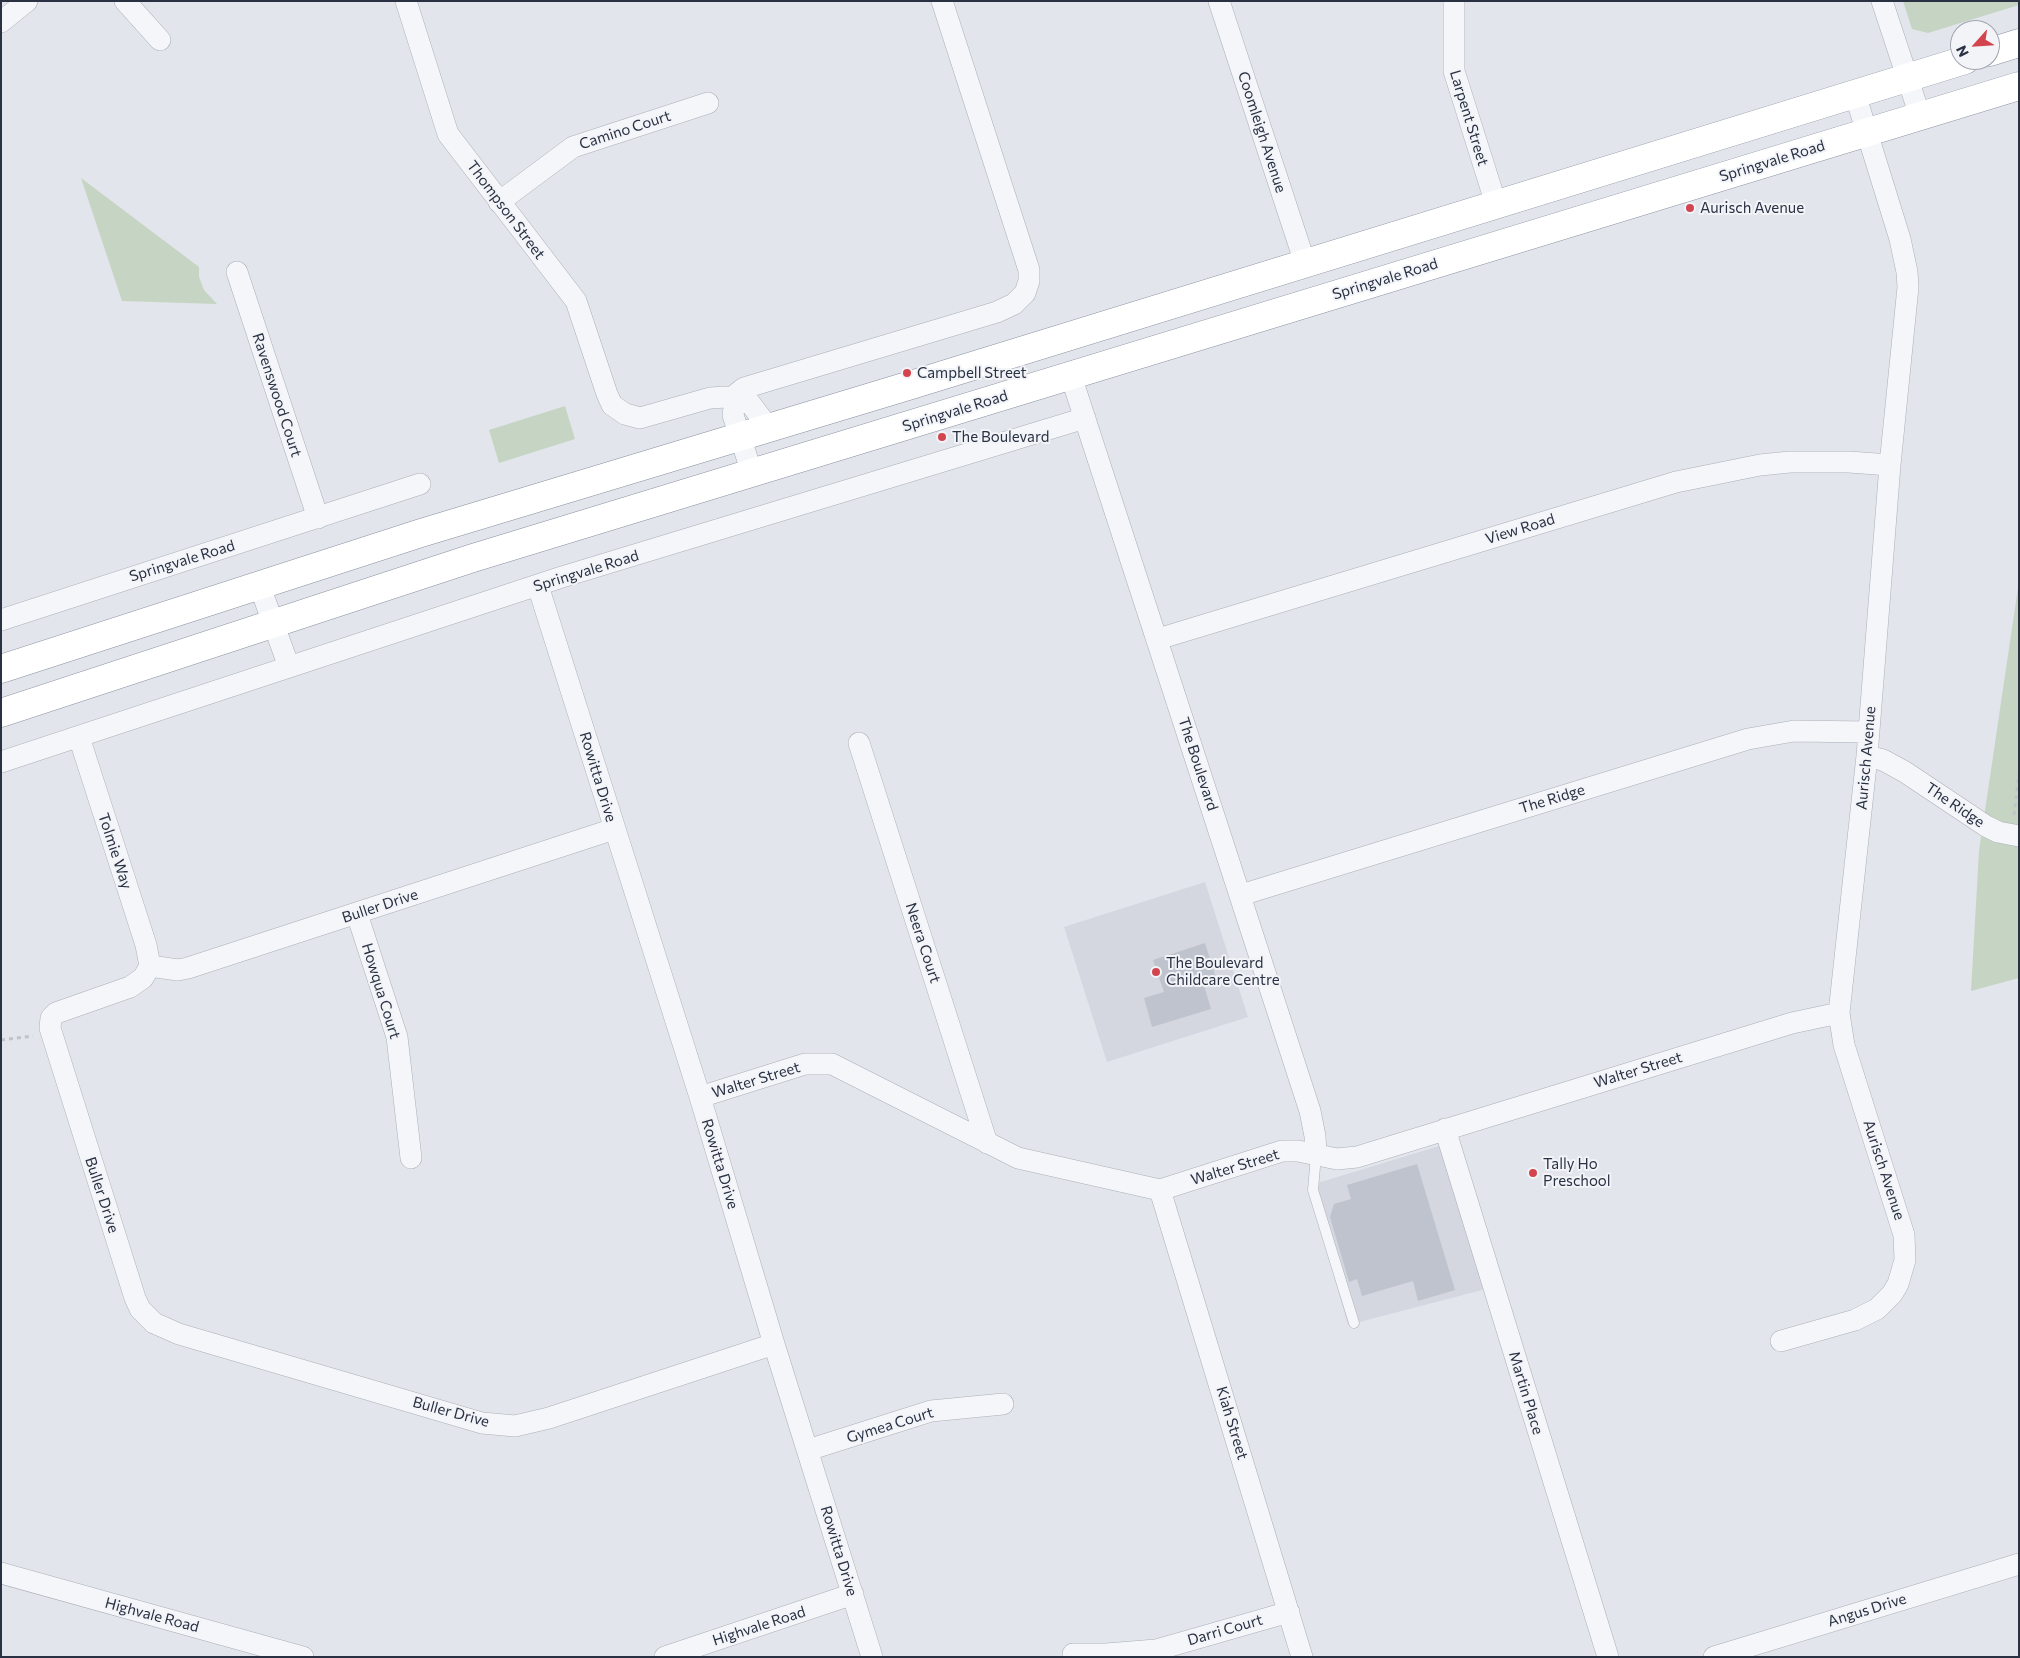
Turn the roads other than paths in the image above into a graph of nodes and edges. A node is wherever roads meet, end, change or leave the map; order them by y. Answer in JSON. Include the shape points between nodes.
{"nodes":[{"id":1,"x":27,"y":1,"type":"edge"},
{"id":2,"x":125,"y":1,"type":"edge"},
{"id":3,"x":406,"y":1,"type":"edge"},
{"id":4,"x":942,"y":1,"type":"edge"},
{"id":5,"x":1219,"y":1,"type":"edge"},
{"id":6,"x":1454,"y":1,"type":"edge"},
{"id":7,"x":1882,"y":1,"type":"edge"},
{"id":8,"x":1,"y":22,"type":"edge"},
{"id":9,"x":160,"y":40,"type":"dead end"},
{"id":10,"x":2019,"y":43,"type":"edge"},
{"id":11,"x":2000,"y":49,"type":"edge"},
{"id":12,"x":1950,"y":65,"type":"edge"},
{"id":13,"x":1907,"y":78,"type":"junction"},
{"id":14,"x":2019,"y":86,"type":"edge"},
{"id":15,"x":1855,"y":94,"type":"junction"},
{"id":16,"x":708,"y":103,"type":"dead end"},
{"id":17,"x":1920,"y":116,"type":"junction"},
{"id":18,"x":1867,"y":132,"type":"junction"},
{"id":19,"x":499,"y":202,"type":"junction"},
{"id":20,"x":1496,"y":204,"type":"junction"},
{"id":21,"x":1305,"y":262,"type":"junction"},
{"id":22,"x":237,"y":272,"type":"dead end"},
{"id":23,"x":1071,"y":376,"type":"junction"},
{"id":24,"x":732,"y":400,"type":"junction"},
{"id":25,"x":1085,"y":418,"type":"junction"},
{"id":26,"x":768,"y":427,"type":"junction"},
{"id":27,"x":740,"y":436,"type":"junction"},
{"id":28,"x":1890,"y":465,"type":"junction"},
{"id":29,"x":752,"y":473,"type":"junction"},
{"id":30,"x":420,"y":484,"type":"dead end"},
{"id":31,"x":318,"y":518,"type":"junction"},
{"id":32,"x":259,"y":584,"type":"junction"},
{"id":33,"x":538,"y":586,"type":"junction"},
{"id":34,"x":1,"y":620,"type":"edge"},
{"id":35,"x":274,"y":623,"type":"junction"},
{"id":36,"x":1158,"y":640,"type":"junction"},
{"id":37,"x":289,"y":668,"type":"junction"},
{"id":38,"x":1,"y":669,"type":"edge"},
{"id":39,"x":1,"y":713,"type":"edge"},
{"id":40,"x":1868,"y":732,"type":"junction"},
{"id":41,"x":79,"y":737,"type":"junction"},
{"id":42,"x":859,"y":743,"type":"dead end"},
{"id":43,"x":1867,"y":756,"type":"junction"},
{"id":44,"x":1,"y":762,"type":"edge"},
{"id":45,"x":2016,"y":828,"type":"edge"},
{"id":46,"x":614,"y":829,"type":"junction"},
{"id":47,"x":1241,"y":895,"type":"junction"},
{"id":48,"x":357,"y":914,"type":"junction"},
{"id":49,"x":150,"y":966,"type":"junction"},
{"id":50,"x":1839,"y":1013,"type":"junction"},
{"id":51,"x":700,"y":1097,"type":"junction"},
{"id":52,"x":1445,"y":1129,"type":"junction"},
{"id":53,"x":987,"y":1143,"type":"junction"},
{"id":54,"x":1316,"y":1155,"type":"junction"},
{"id":55,"x":411,"y":1158,"type":"dead end"},
{"id":56,"x":1160,"y":1190,"type":"junction"},
{"id":57,"x":1354,"y":1323,"type":"dead end"},
{"id":58,"x":1781,"y":1341,"type":"dead end"},
{"id":59,"x":774,"y":1344,"type":"junction"},
{"id":60,"x":1003,"y":1404,"type":"dead end"},
{"id":61,"x":808,"y":1450,"type":"junction"},
{"id":62,"x":2019,"y":1564,"type":"edge"},
{"id":63,"x":1,"y":1573,"type":"edge"},
{"id":64,"x":853,"y":1594,"type":"junction"},
{"id":65,"x":1289,"y":1612,"type":"junction"},
{"id":66,"x":1072,"y":1654,"type":"dead end"},
{"id":67,"x":303,"y":1657,"type":"edge"},
{"id":68,"x":665,"y":1657,"type":"edge"},
{"id":69,"x":872,"y":1657,"type":"edge"},
{"id":70,"x":1302,"y":1657,"type":"edge"},
{"id":71,"x":1608,"y":1657,"type":"edge"},
{"id":72,"x":1714,"y":1657,"type":"edge"}],
"edges":[{"from":1,"to":8,"type":"street"},
{"from":2,"to":9,"type":"street"},
{"from":3,"to":19,"type":"street","name":"Thompson Street","via":[[446,129]]},
{"from":4,"to":24,"type":"street","via":[[1030,270],[1028,287],[1021,298],[997,312],[744,388]]},
{"from":5,"to":21,"type":"street","name":"Coomleigh Avenue"},
{"from":6,"to":20,"type":"street","name":"Larpent Street","via":[[1454,71]]},
{"from":7,"to":13,"type":"street"},
{"from":10,"to":11,"type":"highway"},
{"from":12,"to":13,"type":"highway"},
{"from":13,"to":15,"type":"highway"},
{"from":13,"to":17,"type":"street"},
{"from":14,"to":17,"type":"highway","name":"Springvale Road"},
{"from":15,"to":18,"type":"street","name":"Aurisch Avenue"},
{"from":15,"to":20,"type":"highway"},
{"from":16,"to":19,"type":"street","name":"Camino Court","via":[[573,147]]},
{"from":17,"to":18,"type":"highway","name":"Springvale Road"},
{"from":18,"to":23,"type":"highway","name":"Springvale Road"},
{"from":18,"to":28,"type":"street","name":"Aurisch Avenue","via":[[1907,272],[1907,302]]},
{"from":19,"to":24,"type":"street","name":"Thompson Street","via":[[576,301],[607,394],[620,412],[634,418],[646,418],[710,398],[722,396]]},
{"from":20,"to":21,"type":"highway"},
{"from":21,"to":26,"type":"highway"},
{"from":22,"to":31,"type":"street","name":"Ravenswood Court"},
{"from":23,"to":25,"type":"street","name":"The Boulevard"},
{"from":23,"to":29,"type":"highway","name":"Springvale Road"},
{"from":24,"to":26,"type":"street","via":[[750,403]]},
{"from":24,"to":27,"type":"street"},
{"from":25,"to":33,"type":"street","name":"Springvale Road"},
{"from":25,"to":36,"type":"street","name":"The Boulevard"},
{"from":26,"to":27,"type":"highway"},
{"from":27,"to":29,"type":"street"},
{"from":27,"to":32,"type":"highway"},
{"from":28,"to":36,"type":"street","name":"View Road","via":[[1790,462],[1676,482]]},
{"from":28,"to":40,"type":"street","name":"Aurisch Avenue"},
{"from":29,"to":35,"type":"highway","name":"Springvale Road","via":[[482,555]]},
{"from":30,"to":31,"type":"street","name":"Springvale Road"},
{"from":31,"to":34,"type":"street","name":"Springvale Road"},
{"from":32,"to":35,"type":"street"},
{"from":32,"to":38,"type":"highway"},
{"from":33,"to":37,"type":"street","name":"Springvale Road"},
{"from":33,"to":46,"type":"street","name":"Rowitta Drive"},
{"from":35,"to":37,"type":"street"},
{"from":35,"to":39,"type":"highway","name":"Springvale Road"},
{"from":36,"to":47,"type":"street","name":"The Boulevard"},
{"from":37,"to":41,"type":"street","name":"Springvale Road"},
{"from":40,"to":43,"type":"street","name":"Aurisch Avenue"},
{"from":40,"to":47,"type":"street","name":"The Ridge","via":[[1794,731],[1748,739]]},
{"from":41,"to":44,"type":"street","name":"Springvale Road"},
{"from":41,"to":49,"type":"street","name":"Tolmie Way"},
{"from":42,"to":53,"type":"street","name":"Neera Court"},
{"from":43,"to":45,"type":"street","name":"The Ridge","via":[[1883,760],[1905,772],[1998,832]]},
{"from":43,"to":50,"type":"street","name":"Aurisch Avenue"},
{"from":46,"to":48,"type":"street","name":"Buller Drive"},
{"from":46,"to":51,"type":"street","name":"Rowitta Drive"},
{"from":47,"to":54,"type":"street","name":"The Boulevard","via":[[1310,1111]]},
{"from":48,"to":49,"type":"street","name":"Buller Drive","via":[[188,968],[178,970]]},
{"from":48,"to":55,"type":"street","name":"Howqua Court","via":[[397,1037]]},
{"from":49,"to":59,"type":"street","name":"Buller Drive","via":[[143,978],[130,987],[56,1013],[50,1022],[51,1034],[135,1298],[154,1323],[165,1329],[482,1423],[514,1426],[549,1418]]},
{"from":50,"to":52,"type":"street","name":"Walter Street","via":[[1792,1023]]},
{"from":50,"to":58,"type":"street","name":"Aurisch Avenue","via":[[1844,1046],[1904,1235],[1905,1260],[1898,1284],[1877,1309],[1855,1320]]},
{"from":51,"to":53,"type":"street","name":"Walter Street","via":[[805,1064],[832,1064]]},
{"from":51,"to":59,"type":"street","name":"Rowitta Drive"},
{"from":52,"to":54,"type":"street","name":"Walter Street","via":[[1357,1157],[1337,1159]]},
{"from":52,"to":71,"type":"street","name":"Martin Place"},
{"from":53,"to":56,"type":"street","name":"Walter Street","via":[[1018,1158]]},
{"from":54,"to":56,"type":"street","name":"Walter Street","via":[[1282,1152]]},
{"from":54,"to":57,"type":"lane","via":[[1314,1190]]},
{"from":56,"to":65,"type":"street","name":"Kiah Street"},
{"from":59,"to":61,"type":"street","name":"Rowitta Drive"},
{"from":60,"to":61,"type":"street","name":"Gymea Court","via":[[931,1411]]},
{"from":61,"to":64,"type":"street","name":"Rowitta Drive"},
{"from":62,"to":72,"type":"street","name":"Angus Drive"},
{"from":63,"to":67,"type":"street","name":"Highvale Road"},
{"from":64,"to":68,"type":"street","name":"Highvale Road"},
{"from":64,"to":69,"type":"street","name":"Rowitta Drive"},
{"from":65,"to":66,"type":"street","name":"Darri Court","via":[[1156,1650]]},
{"from":65,"to":70,"type":"street","name":"Kiah Street"}]}
